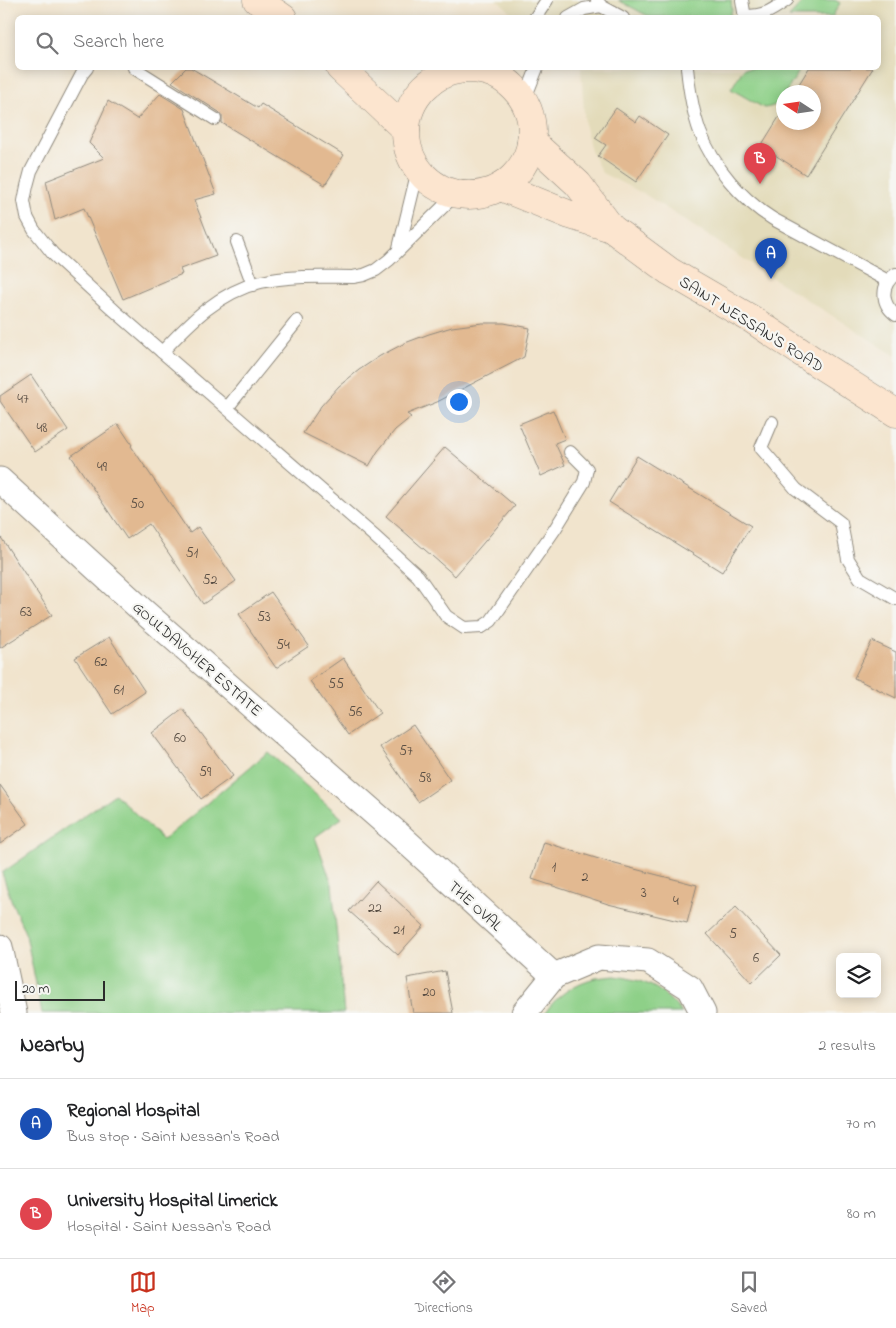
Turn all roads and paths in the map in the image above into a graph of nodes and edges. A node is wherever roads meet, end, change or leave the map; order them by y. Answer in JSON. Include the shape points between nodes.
{"nodes":[{"id":1,"x":257,"y":0,"type":"edge"},
{"id":2,"x":547,"y":0,"type":"edge"},
{"id":3,"x":742,"y":0,"type":"edge"},
{"id":4,"x":788,"y":0,"type":"edge"},
{"id":5,"x":599,"y":3,"type":"edge"},
{"id":6,"x":279,"y":15,"type":"edge"},
{"id":7,"x":537,"y":15,"type":"edge"},
{"id":8,"x":573,"y":15,"type":"edge"},
{"id":9,"x":618,"y":15,"type":"edge"},
{"id":10,"x":745,"y":15,"type":"edge"},
{"id":11,"x":761,"y":15,"type":"edge"},
{"id":12,"x":85,"y":70,"type":"edge"},
{"id":13,"x":137,"y":70,"type":"edge"},
{"id":14,"x":342,"y":70,"type":"edge"},
{"id":15,"x":447,"y":70,"type":"edge"},
{"id":16,"x":486,"y":70,"type":"edge"},
{"id":17,"x":536,"y":70,"type":"edge"},
{"id":18,"x":687,"y":70,"type":"edge"},
{"id":19,"x":524,"y":101,"type":"junction"},
{"id":20,"x":215,"y":118,"type":"dead end"},
{"id":21,"x":406,"y":130,"type":"junction"},
{"id":22,"x":531,"y":141,"type":"junction"},
{"id":23,"x":418,"y":170,"type":"junction"},
{"id":24,"x":501,"y":187,"type":"junction"},
{"id":25,"x":456,"y":194,"type":"junction"},
{"id":26,"x":611,"y":228,"type":"junction"},
{"id":27,"x":238,"y":242,"type":"dead end"},
{"id":28,"x":400,"y":248,"type":"junction"},
{"id":29,"x":892,"y":278,"type":"edge"},
{"id":30,"x":253,"y":285,"type":"junction"},
{"id":31,"x":896,"y":315,"type":"edge"},
{"id":32,"x":298,"y":321,"type":"dead end"},
{"id":33,"x":162,"y":352,"type":"junction"},
{"id":34,"x":227,"y":408,"type":"junction"},
{"id":35,"x":896,"y":413,"type":"edge"},
{"id":36,"x":772,"y":422,"type":"dead end"},
{"id":37,"x":570,"y":452,"type":"dead end"},
{"id":38,"x":0,"y":480,"type":"edge"},
{"id":39,"x":896,"y":599,"type":"edge"},
{"id":40,"x":398,"y":834,"type":"joint"},
{"id":41,"x":0,"y":947,"type":"edge"},
{"id":42,"x":554,"y":976,"type":"junction"},
{"id":43,"x":14,"y":1013,"type":"edge"},
{"id":44,"x":524,"y":1013,"type":"edge"},
{"id":45,"x":703,"y":1013,"type":"edge"}],
"edges":[{"from":1,"to":6,"type":"main road"},
{"from":2,"to":7,"type":"lane"},
{"from":3,"to":10,"type":"lane"},
{"from":4,"to":11,"type":"lane"},
{"from":5,"to":8,"type":"lane"},
{"from":5,"to":9,"type":"lane"},
{"from":12,"to":33,"type":"lane","via":[[31,171],[24,201],[27,217],[53,254]]},
{"from":13,"to":20,"type":"lane"},
{"from":14,"to":21,"type":"main road"},
{"from":15,"to":21,"type":"main road","via":[[417,95],[409,111]]},
{"from":16,"to":19,"type":"main road","via":[[509,83]]},
{"from":17,"to":19,"type":"lane"},
{"from":18,"to":29,"type":"lane","via":[[700,131],[712,156],[738,190],[773,219]]},
{"from":19,"to":22,"type":"main road","via":[[531,120]]},
{"from":21,"to":23,"type":"main road","via":[[408,150]]},
{"from":22,"to":24,"type":"main road","via":[[521,168]]},
{"from":22,"to":26,"type":"main road","name":"SAINT NESSAN'S ROAD","via":[[578,184]]},
{"from":23,"to":25,"type":"main road","via":[[435,185]]},
{"from":23,"to":28,"type":"lane"},
{"from":24,"to":25,"type":"main road","via":[[481,194]]},
{"from":24,"to":26,"type":"main road","name":"SAINT NESSAN'S ROAD"},
{"from":25,"to":28,"type":"lane"},
{"from":26,"to":35,"type":"main road","name":"SAINT NESSAN'S ROAD","via":[[669,270]]},
{"from":27,"to":30,"type":"lane"},
{"from":28,"to":30,"type":"lane","via":[[376,270],[364,275],[281,279]]},
{"from":29,"to":31,"type":"lane","via":[[884,289],[884,296],[890,311]]},
{"from":30,"to":33,"type":"lane","via":[[209,307]]},
{"from":32,"to":34,"type":"lane"},
{"from":33,"to":34,"type":"lane"},
{"from":34,"to":37,"type":"lane","via":[[418,576],[446,616],[464,628],[482,627],[491,621],[584,482],[587,469]]},
{"from":36,"to":39,"type":"lane","via":[[761,448],[796,489],[841,523],[848,559],[860,578]]},
{"from":38,"to":40,"type":"street","name":"GOULDAVOHER ESTATE","via":[[143,611]]},
{"from":40,"to":42,"type":"street","name":"THE OVAL"},
{"from":41,"to":43,"type":"street"},
{"from":42,"to":44,"type":"street"},
{"from":42,"to":45,"type":"street","via":[[599,957],[648,961],[690,988]]}]}
